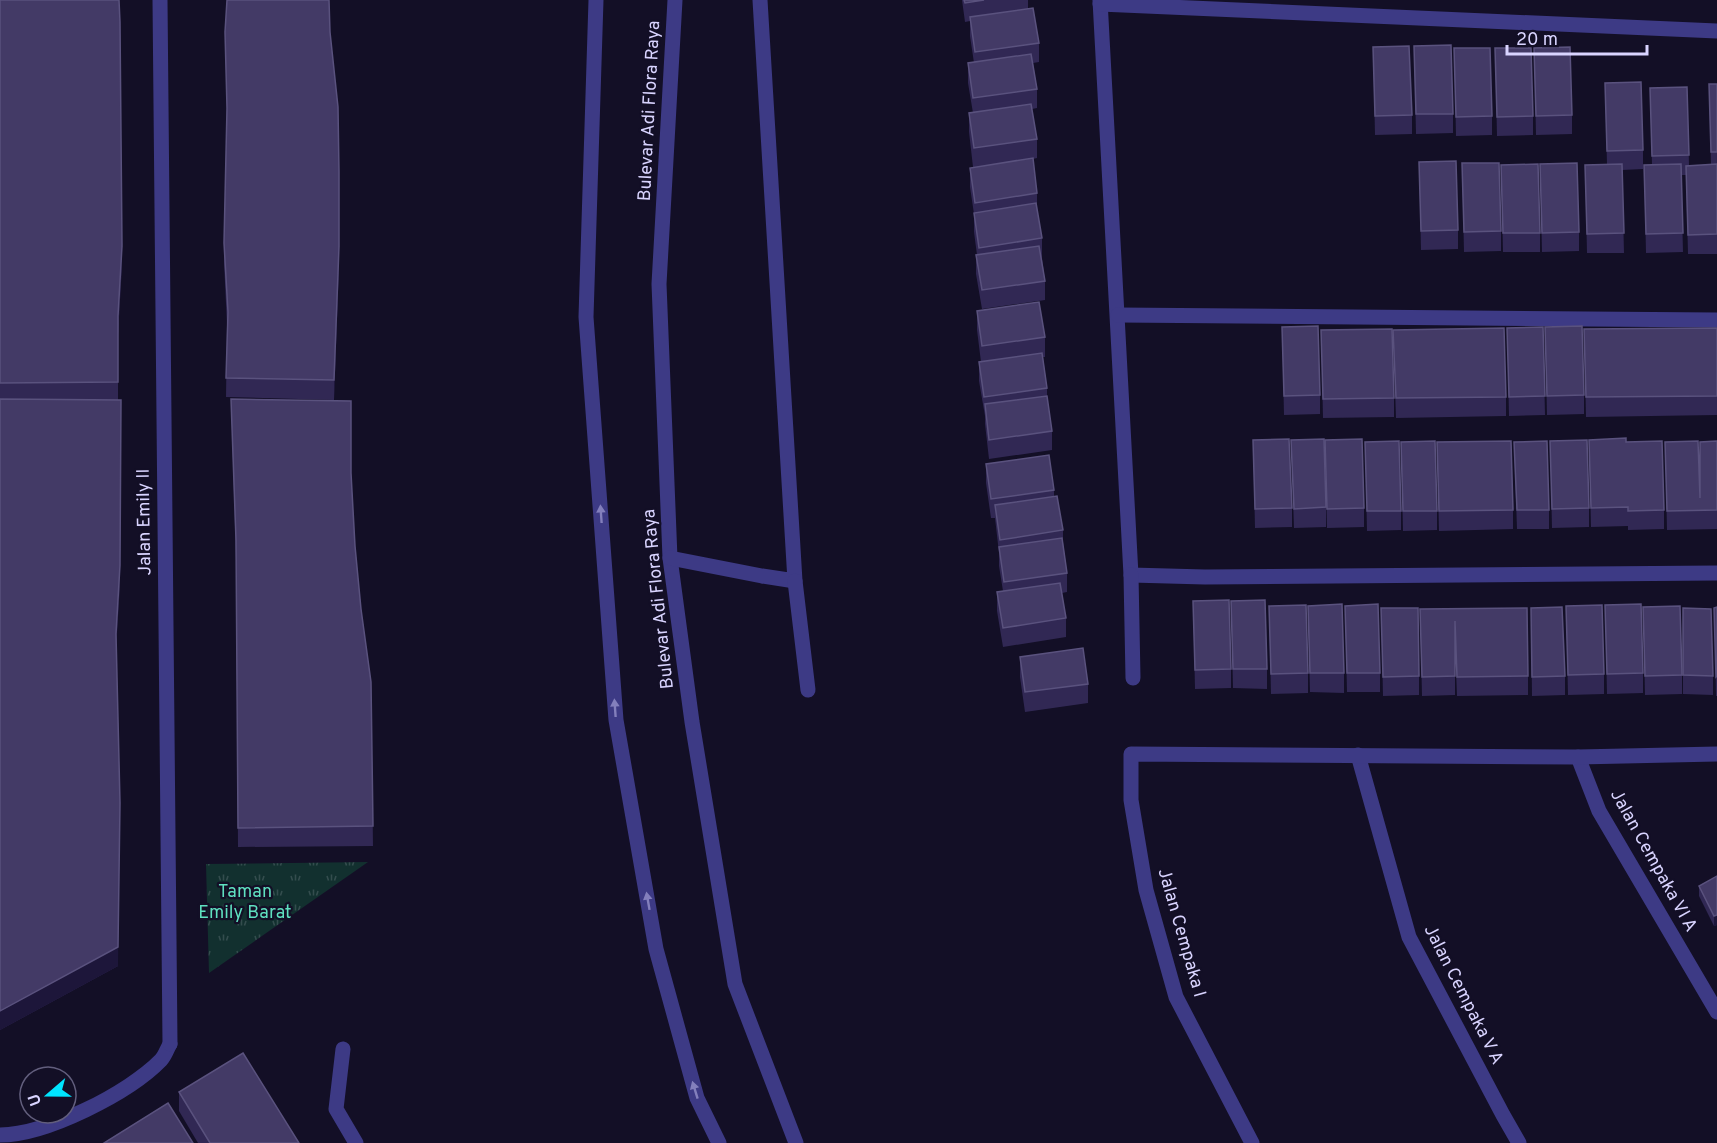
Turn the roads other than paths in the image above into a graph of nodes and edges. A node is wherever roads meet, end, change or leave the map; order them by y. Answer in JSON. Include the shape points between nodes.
{"nodes":[{"id":1,"x":160,"y":0,"type":"edge"},
{"id":2,"x":596,"y":0,"type":"edge"},
{"id":3,"x":675,"y":0,"type":"edge"},
{"id":4,"x":760,"y":0,"type":"edge"},
{"id":5,"x":1100,"y":2,"type":"edge"},
{"id":6,"x":1717,"y":32,"type":"edge"},
{"id":7,"x":1118,"y":315,"type":"junction"},
{"id":8,"x":1717,"y":321,"type":"edge"},
{"id":9,"x":670,"y":558,"type":"junction"},
{"id":10,"x":1717,"y":573,"type":"edge"},
{"id":11,"x":1131,"y":575,"type":"junction"},
{"id":12,"x":795,"y":580,"type":"junction"},
{"id":13,"x":1133,"y":678,"type":"dead end"},
{"id":14,"x":808,"y":690,"type":"dead end"},
{"id":15,"x":1358,"y":754,"type":"junction"},
{"id":16,"x":1717,"y":754,"type":"edge"},
{"id":17,"x":1578,"y":757,"type":"junction"},
{"id":18,"x":1717,"y":1012,"type":"edge"},
{"id":19,"x":343,"y":1049,"type":"dead end"},
{"id":20,"x":0,"y":1135,"type":"edge"},
{"id":21,"x":356,"y":1143,"type":"edge"},
{"id":22,"x":719,"y":1143,"type":"edge"},
{"id":23,"x":796,"y":1143,"type":"edge"},
{"id":24,"x":1252,"y":1143,"type":"edge"},
{"id":25,"x":1519,"y":1143,"type":"edge"}],
"edges":[{"from":1,"to":20,"type":"street","name":"Jalan Emily II","via":[[170,1044],[162,1059],[100,1103],[53,1123]]},
{"from":22,"to":2,"type":"street","one_way":true,"via":[[697,1098],[656,949],[616,720],[586,317]]},
{"from":3,"to":9,"type":"street","name":"Bulevar Adi Flora Raya","via":[[659,285]]},
{"from":4,"to":12,"type":"street"},
{"from":5,"to":6,"type":"street"},
{"from":5,"to":7,"type":"street"},
{"from":7,"to":8,"type":"street"},
{"from":7,"to":11,"type":"street"},
{"from":9,"to":12,"type":"street"},
{"from":9,"to":23,"type":"street","name":"Bulevar Adi Flora Raya","via":[[735,984]]},
{"from":10,"to":11,"type":"street"},
{"from":11,"to":13,"type":"street"},
{"from":12,"to":14,"type":"street"},
{"from":15,"to":17,"type":"street"},
{"from":15,"to":24,"type":"street","name":"Jalan Cempaka I","via":[[1131,754],[1131,800],[1146,890],[1176,997]]},
{"from":15,"to":25,"type":"street","name":"Jalan Cempaka V A","via":[[1409,937]]},
{"from":16,"to":17,"type":"street"},
{"from":17,"to":18,"type":"street","name":"Jalan Cempaka VI A","via":[[1599,811]]},
{"from":19,"to":21,"type":"street","via":[[336,1109]]}]}
